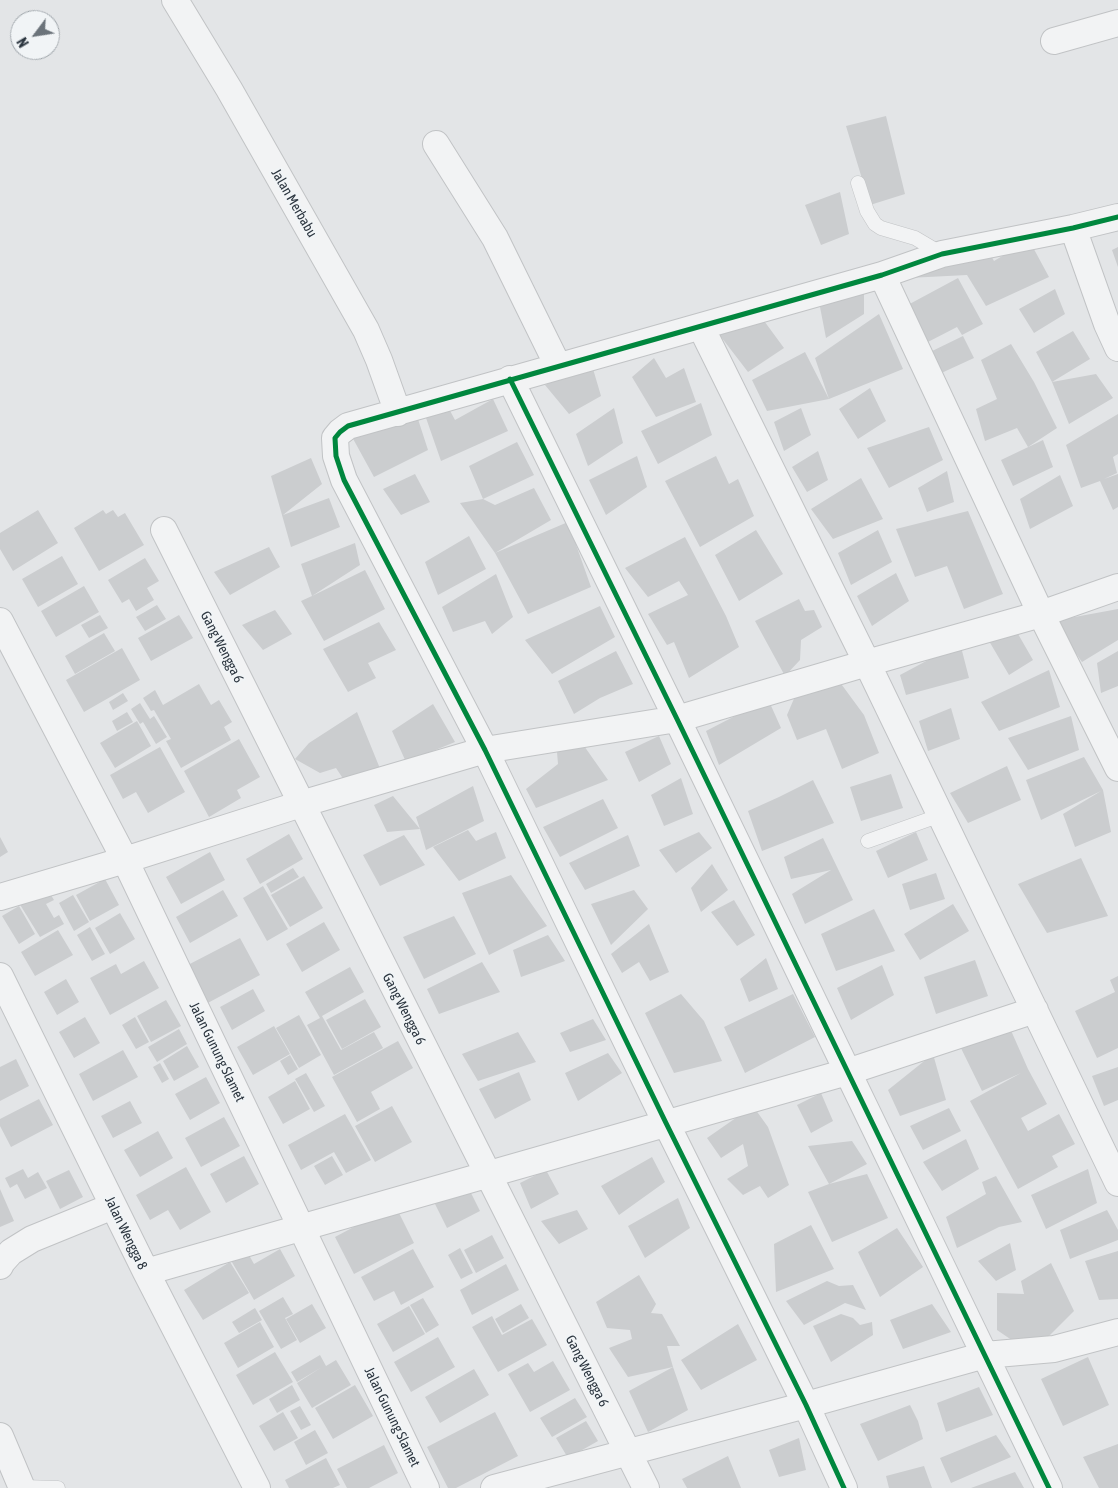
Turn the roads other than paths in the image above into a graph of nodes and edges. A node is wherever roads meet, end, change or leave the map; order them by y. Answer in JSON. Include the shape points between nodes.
{"nodes":[{"id":1,"x":175,"y":0,"type":"edge"},
{"id":2,"x":1118,"y":23,"type":"edge"},
{"id":3,"x":1054,"y":41,"type":"dead end"},
{"id":4,"x":436,"y":144,"type":"dead end"},
{"id":5,"x":858,"y":183,"type":"dead end"},
{"id":6,"x":1118,"y":217,"type":"edge"},
{"id":7,"x":1073,"y":228,"type":"junction"},
{"id":8,"x":942,"y":254,"type":"junction"},
{"id":9,"x":882,"y":276,"type":"junction"},
{"id":10,"x":701,"y":327,"type":"junction"},
{"id":11,"x":1118,"y":348,"type":"edge"},
{"id":12,"x":558,"y":366,"type":"junction"},
{"id":13,"x":510,"y":379,"type":"junction"},
{"id":14,"x":398,"y":413,"type":"junction"},
{"id":15,"x":164,"y":530,"type":"dead end"},
{"id":16,"x":1118,"y":587,"type":"edge"},
{"id":17,"x":1041,"y":614,"type":"junction"},
{"id":18,"x":0,"y":620,"type":"edge"},
{"id":19,"x":867,"y":663,"type":"junction"},
{"id":20,"x":677,"y":719,"type":"junction"},
{"id":21,"x":485,"y":750,"type":"junction"},
{"id":22,"x":1118,"y":768,"type":"edge"},
{"id":23,"x":301,"y":804,"type":"junction"},
{"id":24,"x":941,"y":815,"type":"junction"},
{"id":25,"x":868,"y":842,"type":"dead end"},
{"id":26,"x":125,"y":860,"type":"junction"},
{"id":27,"x":0,"y":897,"type":"edge"},
{"id":28,"x":0,"y":976,"type":"edge"},
{"id":29,"x":1035,"y":1010,"type":"junction"},
{"id":30,"x":847,"y":1072,"type":"junction"},
{"id":31,"x":666,"y":1123,"type":"junction"},
{"id":32,"x":1115,"y":1167,"type":"edge"},
{"id":33,"x":488,"y":1175,"type":"junction"},
{"id":34,"x":113,"y":1206,"type":"junction"},
{"id":35,"x":301,"y":1227,"type":"junction"},
{"id":36,"x":0,"y":1266,"type":"edge"},
{"id":37,"x":146,"y":1272,"type":"junction"},
{"id":38,"x":1118,"y":1332,"type":"edge"},
{"id":39,"x":985,"y":1355,"type":"junction"},
{"id":40,"x":806,"y":1405,"type":"junction"},
{"id":41,"x":0,"y":1436,"type":"edge"},
{"id":42,"x":627,"y":1452,"type":"junction"},
{"id":43,"x":22,"y":1487,"type":"edge"},
{"id":44,"x":58,"y":1488,"type":"edge"},
{"id":45,"x":257,"y":1488,"type":"edge"},
{"id":46,"x":426,"y":1488,"type":"edge"},
{"id":47,"x":494,"y":1488,"type":"edge"},
{"id":48,"x":646,"y":1488,"type":"edge"},
{"id":49,"x":844,"y":1488,"type":"edge"},
{"id":50,"x":1049,"y":1488,"type":"edge"}],
"edges":[{"from":1,"to":14,"type":"street","name":"Jalan Merbabu","via":[[366,330]]},
{"from":2,"to":3,"type":"street"},
{"from":4,"to":12,"type":"street","via":[[495,238]]},
{"from":5,"to":8,"type":"lane","via":[[875,224],[915,238]]},
{"from":6,"to":7,"type":"street"},
{"from":7,"to":8,"type":"street"},
{"from":7,"to":11,"type":"street"},
{"from":8,"to":9,"type":"street"},
{"from":9,"to":10,"type":"street"},
{"from":9,"to":17,"type":"street"},
{"from":10,"to":12,"type":"street"},
{"from":10,"to":19,"type":"street"},
{"from":12,"to":13,"type":"street"},
{"from":13,"to":14,"type":"street"},
{"from":13,"to":20,"type":"street"},
{"from":14,"to":21,"type":"street","via":[[348,426],[335,438],[336,456],[344,480]]},
{"from":15,"to":23,"type":"street","name":"Gang Wengga 6"},
{"from":16,"to":17,"type":"street"},
{"from":17,"to":19,"type":"street"},
{"from":17,"to":22,"type":"street"},
{"from":18,"to":26,"type":"street","name":"Jalan Gunung Slamet"},
{"from":19,"to":20,"type":"street"},
{"from":19,"to":24,"type":"street"},
{"from":20,"to":21,"type":"street"},
{"from":20,"to":30,"type":"street"},
{"from":21,"to":23,"type":"street"},
{"from":21,"to":31,"type":"street"},
{"from":23,"to":26,"type":"street"},
{"from":23,"to":33,"type":"street","name":"Gang Wengga 6"},
{"from":24,"to":25,"type":"lane"},
{"from":24,"to":29,"type":"street"},
{"from":26,"to":27,"type":"street"},
{"from":26,"to":35,"type":"street","name":"Jalan Gunung Slamet"},
{"from":28,"to":34,"type":"street","name":"Jalan Wengga 8"},
{"from":29,"to":30,"type":"street"},
{"from":29,"to":32,"type":"street","via":[[1076,1112]]},
{"from":30,"to":31,"type":"street"},
{"from":30,"to":39,"type":"street"},
{"from":31,"to":33,"type":"street"},
{"from":31,"to":40,"type":"street"},
{"from":33,"to":35,"type":"street"},
{"from":33,"to":42,"type":"street","name":"Gang Wengga 6"},
{"from":34,"to":36,"type":"street","via":[[32,1239],[11,1252]]},
{"from":34,"to":37,"type":"street","name":"Jalan Wengga 8"},
{"from":35,"to":37,"type":"street"},
{"from":35,"to":46,"type":"street","name":"Jalan Gunung Slamet"},
{"from":37,"to":45,"type":"street","name":"Jalan Wengga 8"},
{"from":38,"to":39,"type":"street","via":[[1054,1349]]},
{"from":39,"to":40,"type":"street"},
{"from":39,"to":50,"type":"street"},
{"from":40,"to":42,"type":"street"},
{"from":40,"to":49,"type":"street"},
{"from":41,"to":43,"type":"street"},
{"from":42,"to":47,"type":"street"},
{"from":42,"to":48,"type":"street","name":"Gang Wengga 6"},
{"from":43,"to":44,"type":"lane"}]}
